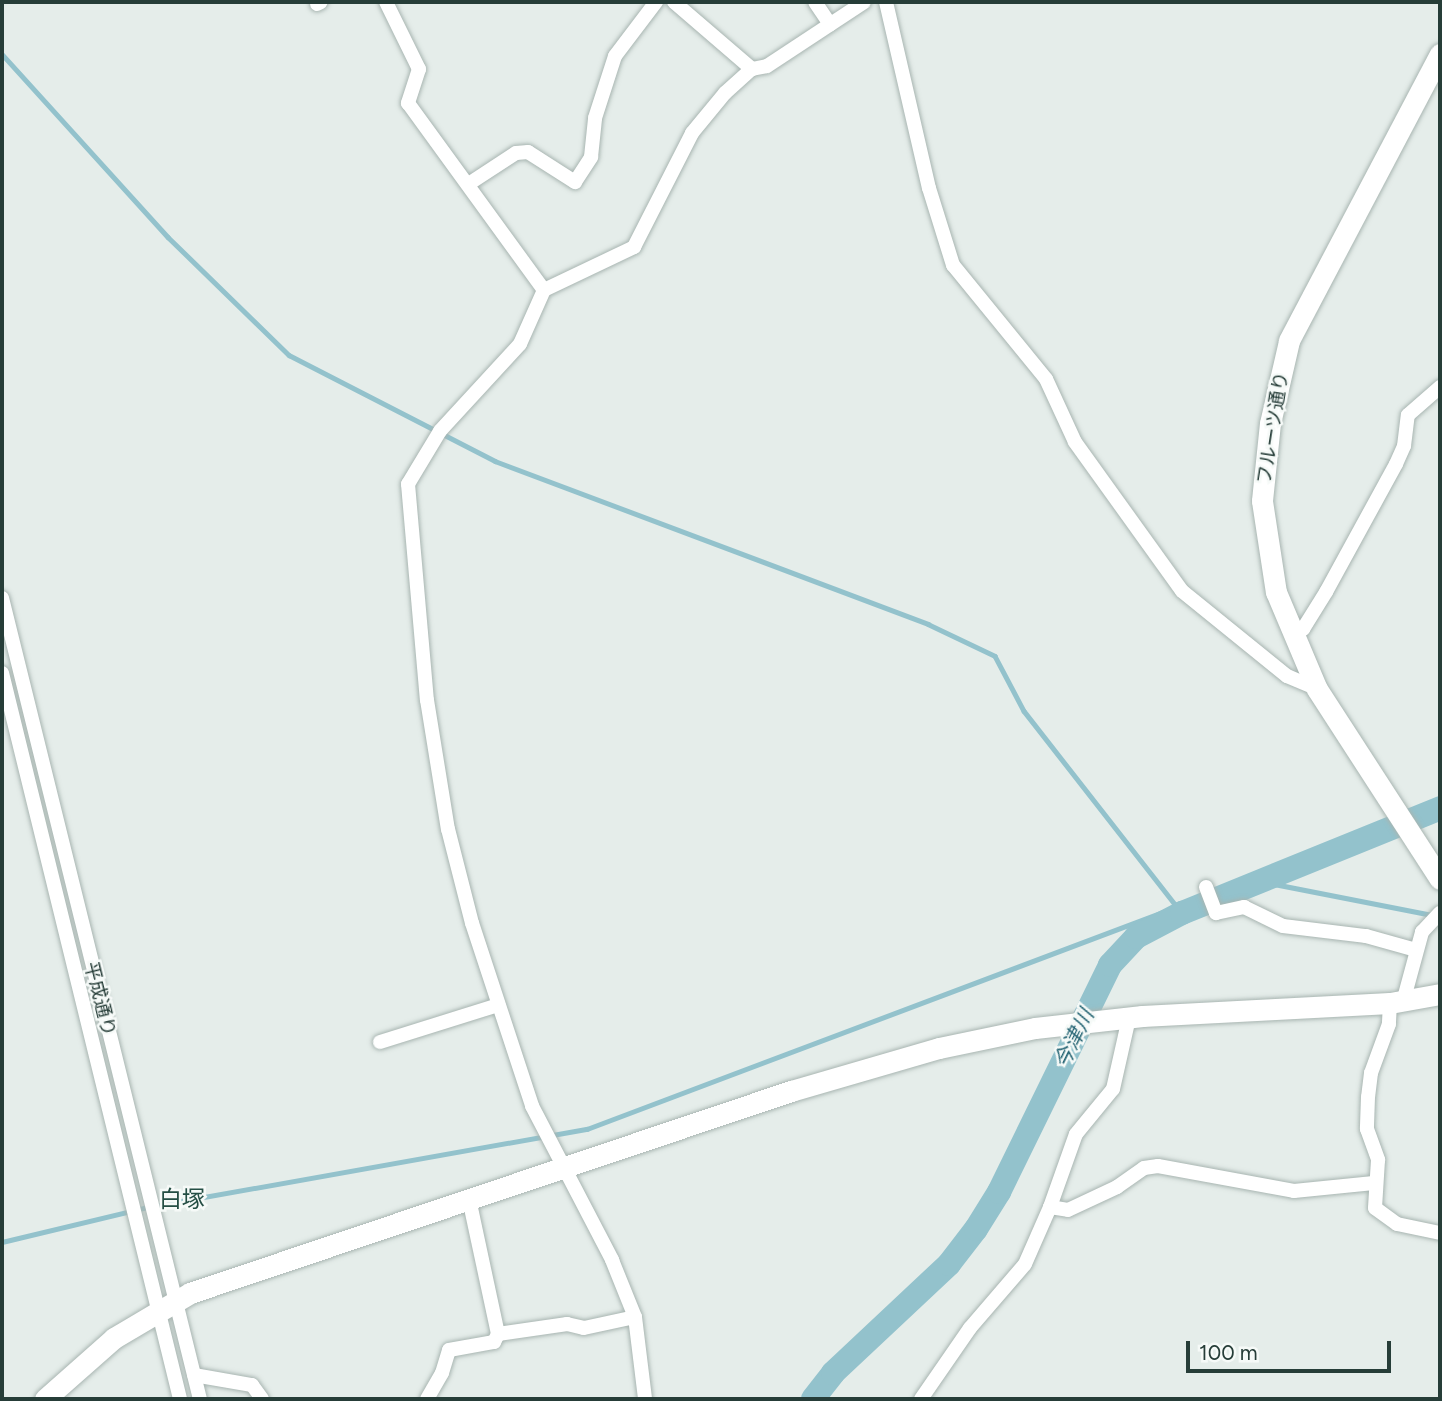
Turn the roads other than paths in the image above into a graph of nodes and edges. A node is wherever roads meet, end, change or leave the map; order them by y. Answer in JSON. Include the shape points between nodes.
{"nodes":[{"id":1,"x":386,"y":2,"type":"edge"},
{"id":2,"x":656,"y":2,"type":"edge"},
{"id":3,"x":674,"y":2,"type":"edge"},
{"id":4,"x":816,"y":2,"type":"edge"},
{"id":5,"x":864,"y":2,"type":"edge"},
{"id":6,"x":886,"y":2,"type":"edge"},
{"id":7,"x":830,"y":24,"type":"junction"},
{"id":8,"x":1439,"y":59,"type":"edge"},
{"id":9,"x":752,"y":69,"type":"junction"},
{"id":10,"x":470,"y":183,"type":"junction"},
{"id":11,"x":544,"y":290,"type":"junction"},
{"id":12,"x":1440,"y":387,"type":"edge"},
{"id":13,"x":2,"y":598,"type":"edge"},
{"id":14,"x":1293,"y":635,"type":"junction"},
{"id":15,"x":2,"y":676,"type":"edge"},
{"id":16,"x":22,"y":683,"type":"junction"},
{"id":17,"x":1317,"y":689,"type":"junction"},
{"id":18,"x":1435,"y":870,"type":"edge"},
{"id":19,"x":1206,"y":887,"type":"dead end"},
{"id":20,"x":1440,"y":913,"type":"edge"},
{"id":21,"x":1416,"y":950,"type":"junction"},
{"id":22,"x":1440,"y":994,"type":"edge"},
{"id":23,"x":1397,"y":1003,"type":"junction"},
{"id":24,"x":498,"y":1005,"type":"junction"},
{"id":25,"x":1128,"y":1018,"type":"junction"},
{"id":26,"x":380,"y":1042,"type":"dead end"},
{"id":27,"x":561,"y":1168,"type":"junction"},
{"id":28,"x":1374,"y":1182,"type":"junction"},
{"id":29,"x":469,"y":1199,"type":"junction"},
{"id":30,"x":1050,"y":1207,"type":"junction"},
{"id":31,"x":1440,"y":1233,"type":"edge"},
{"id":32,"x":166,"y":1305,"type":"junction"},
{"id":33,"x":635,"y":1317,"type":"junction"},
{"id":34,"x":498,"y":1334,"type":"junction"},
{"id":35,"x":194,"y":1375,"type":"junction"},
{"id":36,"x":45,"y":1399,"type":"edge"},
{"id":37,"x":180,"y":1399,"type":"edge"},
{"id":38,"x":200,"y":1399,"type":"edge"},
{"id":39,"x":262,"y":1399,"type":"edge"},
{"id":40,"x":427,"y":1399,"type":"edge"},
{"id":41,"x":645,"y":1399,"type":"edge"},
{"id":42,"x":921,"y":1399,"type":"edge"}],
"edges":[{"from":1,"to":10,"type":"street","via":[[419,69],[408,103]]},
{"from":2,"to":10,"type":"street","via":[[615,56],[595,118],[590,157],[575,182],[528,152],[516,153]]},
{"from":3,"to":9,"type":"street"},
{"from":4,"to":7,"type":"street"},
{"from":5,"to":7,"type":"street"},
{"from":6,"to":17,"type":"street","via":[[929,188],[953,265],[1046,379],[1075,442],[1182,591],[1287,676]]},
{"from":7,"to":9,"type":"street","via":[[767,66]]},
{"from":8,"to":14,"type":"street","name":"フルーツ通り","via":[[1289,341],[1270,423],[1262,501],[1276,592]]},
{"from":9,"to":11,"type":"street","via":[[724,93],[692,134],[634,247]]},
{"from":10,"to":11,"type":"street"},
{"from":11,"to":24,"type":"street","via":[[520,344],[440,431],[408,484],[428,700],[448,829]]},
{"from":12,"to":14,"type":"street","via":[[1408,415],[1396,464],[1326,592],[1303,629]]},
{"from":13,"to":16,"type":"street","name":"平成通り"},
{"from":14,"to":17,"type":"street","name":"フルーツ通り"},
{"from":15,"to":16,"type":"street"},
{"from":15,"to":32,"type":"street","name":"平成通り"},
{"from":16,"to":32,"type":"street","name":"平成通り"},
{"from":17,"to":18,"type":"street","name":"フルーツ通り"},
{"from":19,"to":21,"type":"street","via":[[1216,913],[1244,907],[1283,926],[1366,936]]},
{"from":20,"to":21,"type":"street","via":[[1422,932]]},
{"from":21,"to":23,"type":"street"},
{"from":22,"to":23,"type":"street"},
{"from":23,"to":25,"type":"street"},
{"from":23,"to":28,"type":"street","via":[[1371,1073],[1367,1129],[1378,1160]]},
{"from":24,"to":26,"type":"street"},
{"from":24,"to":27,"type":"street","via":[[532,1106]]},
{"from":25,"to":27,"type":"street","via":[[1035,1028],[939,1048],[791,1091]]},
{"from":25,"to":30,"type":"street","via":[[1113,1089],[1076,1134]]},
{"from":27,"to":29,"type":"street"},
{"from":27,"to":33,"type":"street","via":[[612,1259]]},
{"from":28,"to":30,"type":"street","via":[[1294,1191],[1158,1166],[1144,1168],[1117,1187],[1068,1210]]},
{"from":28,"to":31,"type":"street","via":[[1375,1208],[1381,1216]]},
{"from":29,"to":32,"type":"street","via":[[224,1279]]},
{"from":29,"to":34,"type":"street"},
{"from":30,"to":42,"type":"street","via":[[1025,1264],[970,1328]]},
{"from":32,"to":35,"type":"street","name":"平成通り"},
{"from":32,"to":36,"type":"street","via":[[94,1354]]},
{"from":32,"to":37,"type":"street","name":"平成通り"},
{"from":33,"to":34,"type":"street","via":[[584,1328],[567,1324]]},
{"from":33,"to":41,"type":"street"},
{"from":34,"to":40,"type":"street","via":[[494,1342],[446,1353],[442,1373]]},
{"from":35,"to":38,"type":"street","name":"平成通り"},
{"from":35,"to":39,"type":"street","via":[[252,1385]]}]}
